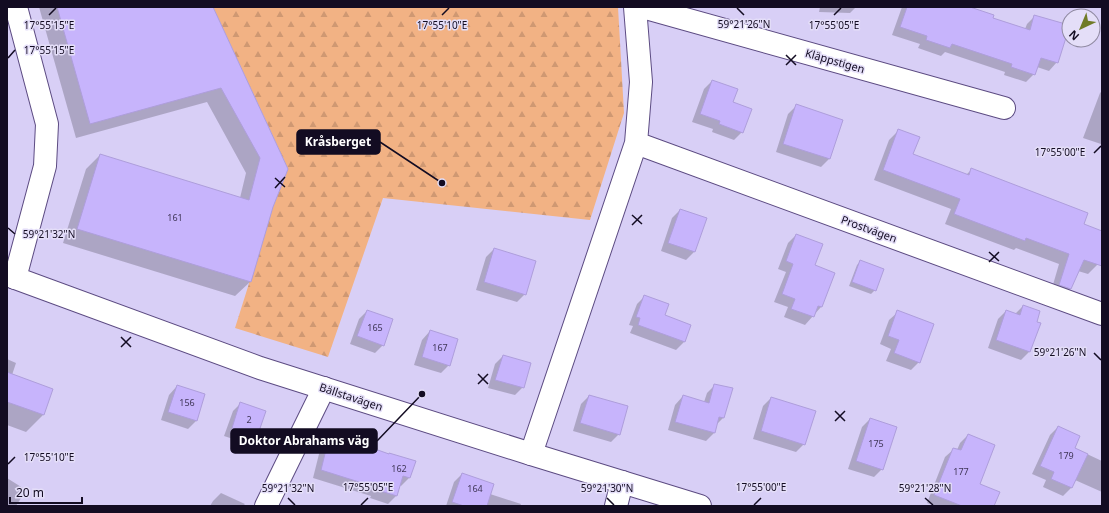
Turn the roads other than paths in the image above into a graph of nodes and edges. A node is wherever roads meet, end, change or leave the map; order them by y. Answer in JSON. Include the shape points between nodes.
{"nodes":[{"id":1,"x":16,"y":7,"type":"edge"},
{"id":2,"x":635,"y":7,"type":"edge"},
{"id":3,"x":642,"y":7,"type":"edge"},
{"id":4,"x":1004,"y":108,"type":"dead end"},
{"id":5,"x":636,"y":143,"type":"junction"},
{"id":6,"x":11,"y":276,"type":"edge"},
{"id":7,"x":1102,"y":314,"type":"edge"},
{"id":8,"x":324,"y":388,"type":"junction"},
{"id":9,"x":530,"y":454,"type":"junction"},
{"id":10,"x":622,"y":482,"type":"junction"},
{"id":11,"x":266,"y":506,"type":"edge"},
{"id":12,"x":616,"y":506,"type":"edge"},
{"id":13,"x":700,"y":506,"type":"edge"}],
"edges":[{"from":1,"to":6,"type":"street","via":[[47,124],[44,166]]},
{"from":2,"to":5,"type":"street","via":[[641,82]]},
{"from":3,"to":4,"type":"street","name":"Kläppstigen"},
{"from":5,"to":7,"type":"street","name":"Prostvägen"},
{"from":5,"to":9,"type":"street"},
{"from":6,"to":8,"type":"street","name":"Bällstavägen","via":[[260,368]]},
{"from":8,"to":9,"type":"street","name":"Bällstavägen"},
{"from":8,"to":11,"type":"street"},
{"from":9,"to":10,"type":"street","name":"Bällstavägen"},
{"from":10,"to":12,"type":"street"},
{"from":10,"to":13,"type":"street","name":"Bällstavägen"}]}
